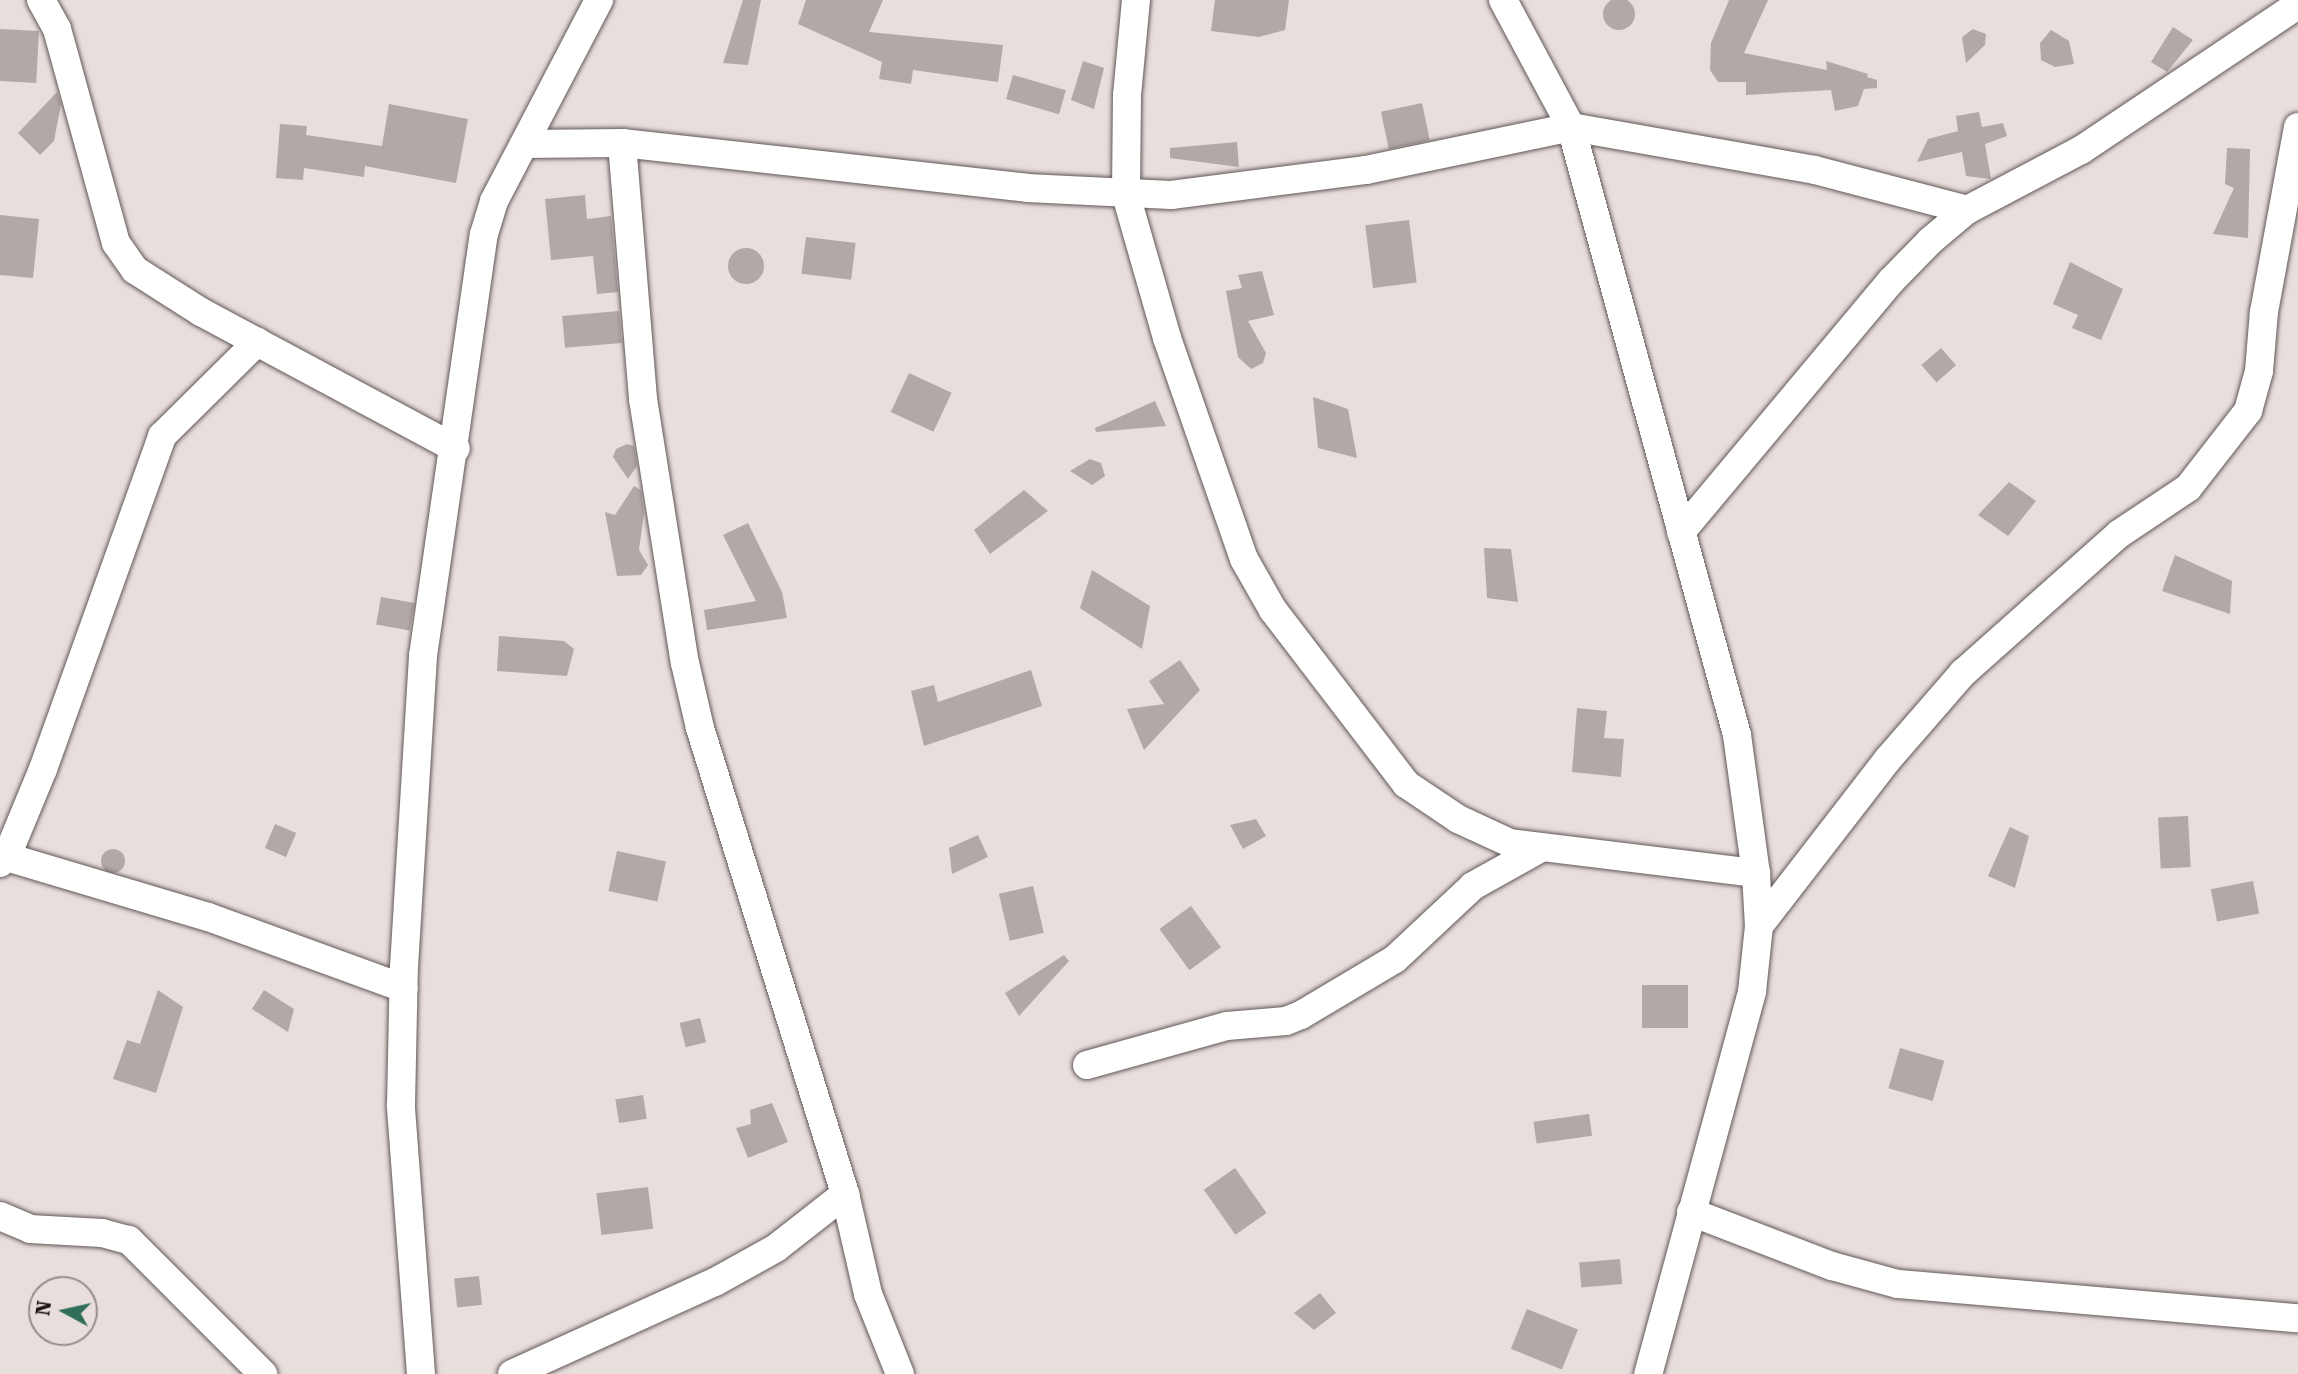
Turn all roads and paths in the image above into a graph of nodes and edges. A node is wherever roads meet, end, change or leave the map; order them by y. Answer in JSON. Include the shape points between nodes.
{"nodes":[{"id":1,"x":40,"y":0,"type":"edge"},
{"id":2,"x":598,"y":0,"type":"edge"},
{"id":3,"x":1136,"y":0,"type":"edge"},
{"id":4,"x":1503,"y":0,"type":"edge"},
{"id":5,"x":2298,"y":5,"type":"edge"},
{"id":6,"x":1571,"y":127,"type":"junction"},
{"id":7,"x":2298,"y":127,"type":"edge"},
{"id":8,"x":524,"y":144,"type":"junction"},
{"id":9,"x":622,"y":144,"type":"junction"},
{"id":10,"x":1126,"y":195,"type":"junction"},
{"id":11,"x":1967,"y":210,"type":"junction"},
{"id":12,"x":257,"y":342,"type":"junction"},
{"id":13,"x":456,"y":449,"type":"junction"},
{"id":14,"x":1681,"y":532,"type":"junction"},
{"id":15,"x":1541,"y":848,"type":"junction"},
{"id":16,"x":2,"y":858,"type":"edge"},
{"id":17,"x":1756,"y":873,"type":"junction"},
{"id":18,"x":1759,"y":926,"type":"junction"},
{"id":19,"x":403,"y":988,"type":"junction"},
{"id":20,"x":1087,"y":1065,"type":"dead end"},
{"id":21,"x":845,"y":1194,"type":"junction"},
{"id":22,"x":1691,"y":1212,"type":"junction"},
{"id":23,"x":0,"y":1216,"type":"edge"},
{"id":24,"x":2298,"y":1318,"type":"edge"},
{"id":25,"x":263,"y":1374,"type":"edge"},
{"id":26,"x":421,"y":1374,"type":"edge"},
{"id":27,"x":512,"y":1374,"type":"edge"},
{"id":28,"x":900,"y":1374,"type":"edge"},
{"id":29,"x":1648,"y":1374,"type":"edge"}],
"edges":[{"from":1,"to":12,"type":"street","via":[[57,29],[116,243],[135,270]]},
{"from":2,"to":8,"type":"street"},
{"from":3,"to":10,"type":"street","via":[[1127,95]]},
{"from":4,"to":6,"type":"street"},
{"from":5,"to":11,"type":"street","via":[[2081,150]]},
{"from":6,"to":10,"type":"street","via":[[1366,170],[1171,195]]},
{"from":6,"to":11,"type":"street","via":[[1815,170]]},
{"from":6,"to":14,"type":"street"},
{"from":7,"to":18,"type":"street","via":[[2264,312],[2259,371],[2248,411],[2188,488],[2119,534],[1964,673],[1889,758]]},
{"from":8,"to":9,"type":"street"},
{"from":8,"to":13,"type":"street","via":[[494,201],[484,234],[470,304]]},
{"from":9,"to":10,"type":"street"},
{"from":9,"to":21,"type":"street","via":[[643,398],[685,663],[700,728]]},
{"from":10,"to":15,"type":"street","via":[[1167,338],[1244,559],[1273,610],[1406,784],[1458,819],[1510,843]]},
{"from":11,"to":14,"type":"street","via":[[1891,281]]},
{"from":12,"to":13,"type":"street"},
{"from":12,"to":16,"type":"street","via":[[162,436]]},
{"from":13,"to":19,"type":"street","via":[[423,656]]},
{"from":14,"to":17,"type":"street","via":[[1737,735]]},
{"from":15,"to":17,"type":"street"},
{"from":15,"to":20,"type":"street","via":[[1473,886],[1395,959],[1301,1015],[1286,1021],[1227,1026]]},
{"from":16,"to":19,"type":"street","via":[[208,917]]},
{"from":17,"to":18,"type":"street"},
{"from":18,"to":22,"type":"street","via":[[1752,992],[1735,1065]]},
{"from":19,"to":26,"type":"street","via":[[404,1185]]},
{"from":21,"to":27,"type":"street","via":[[776,1248],[715,1282]]},
{"from":21,"to":28,"type":"street","via":[[869,1294]]},
{"from":22,"to":24,"type":"street","via":[[1832,1266],[1898,1284]]},
{"from":22,"to":29,"type":"street"},
{"from":23,"to":25,"type":"street","via":[[30,1228],[102,1233],[129,1240]]}]}
